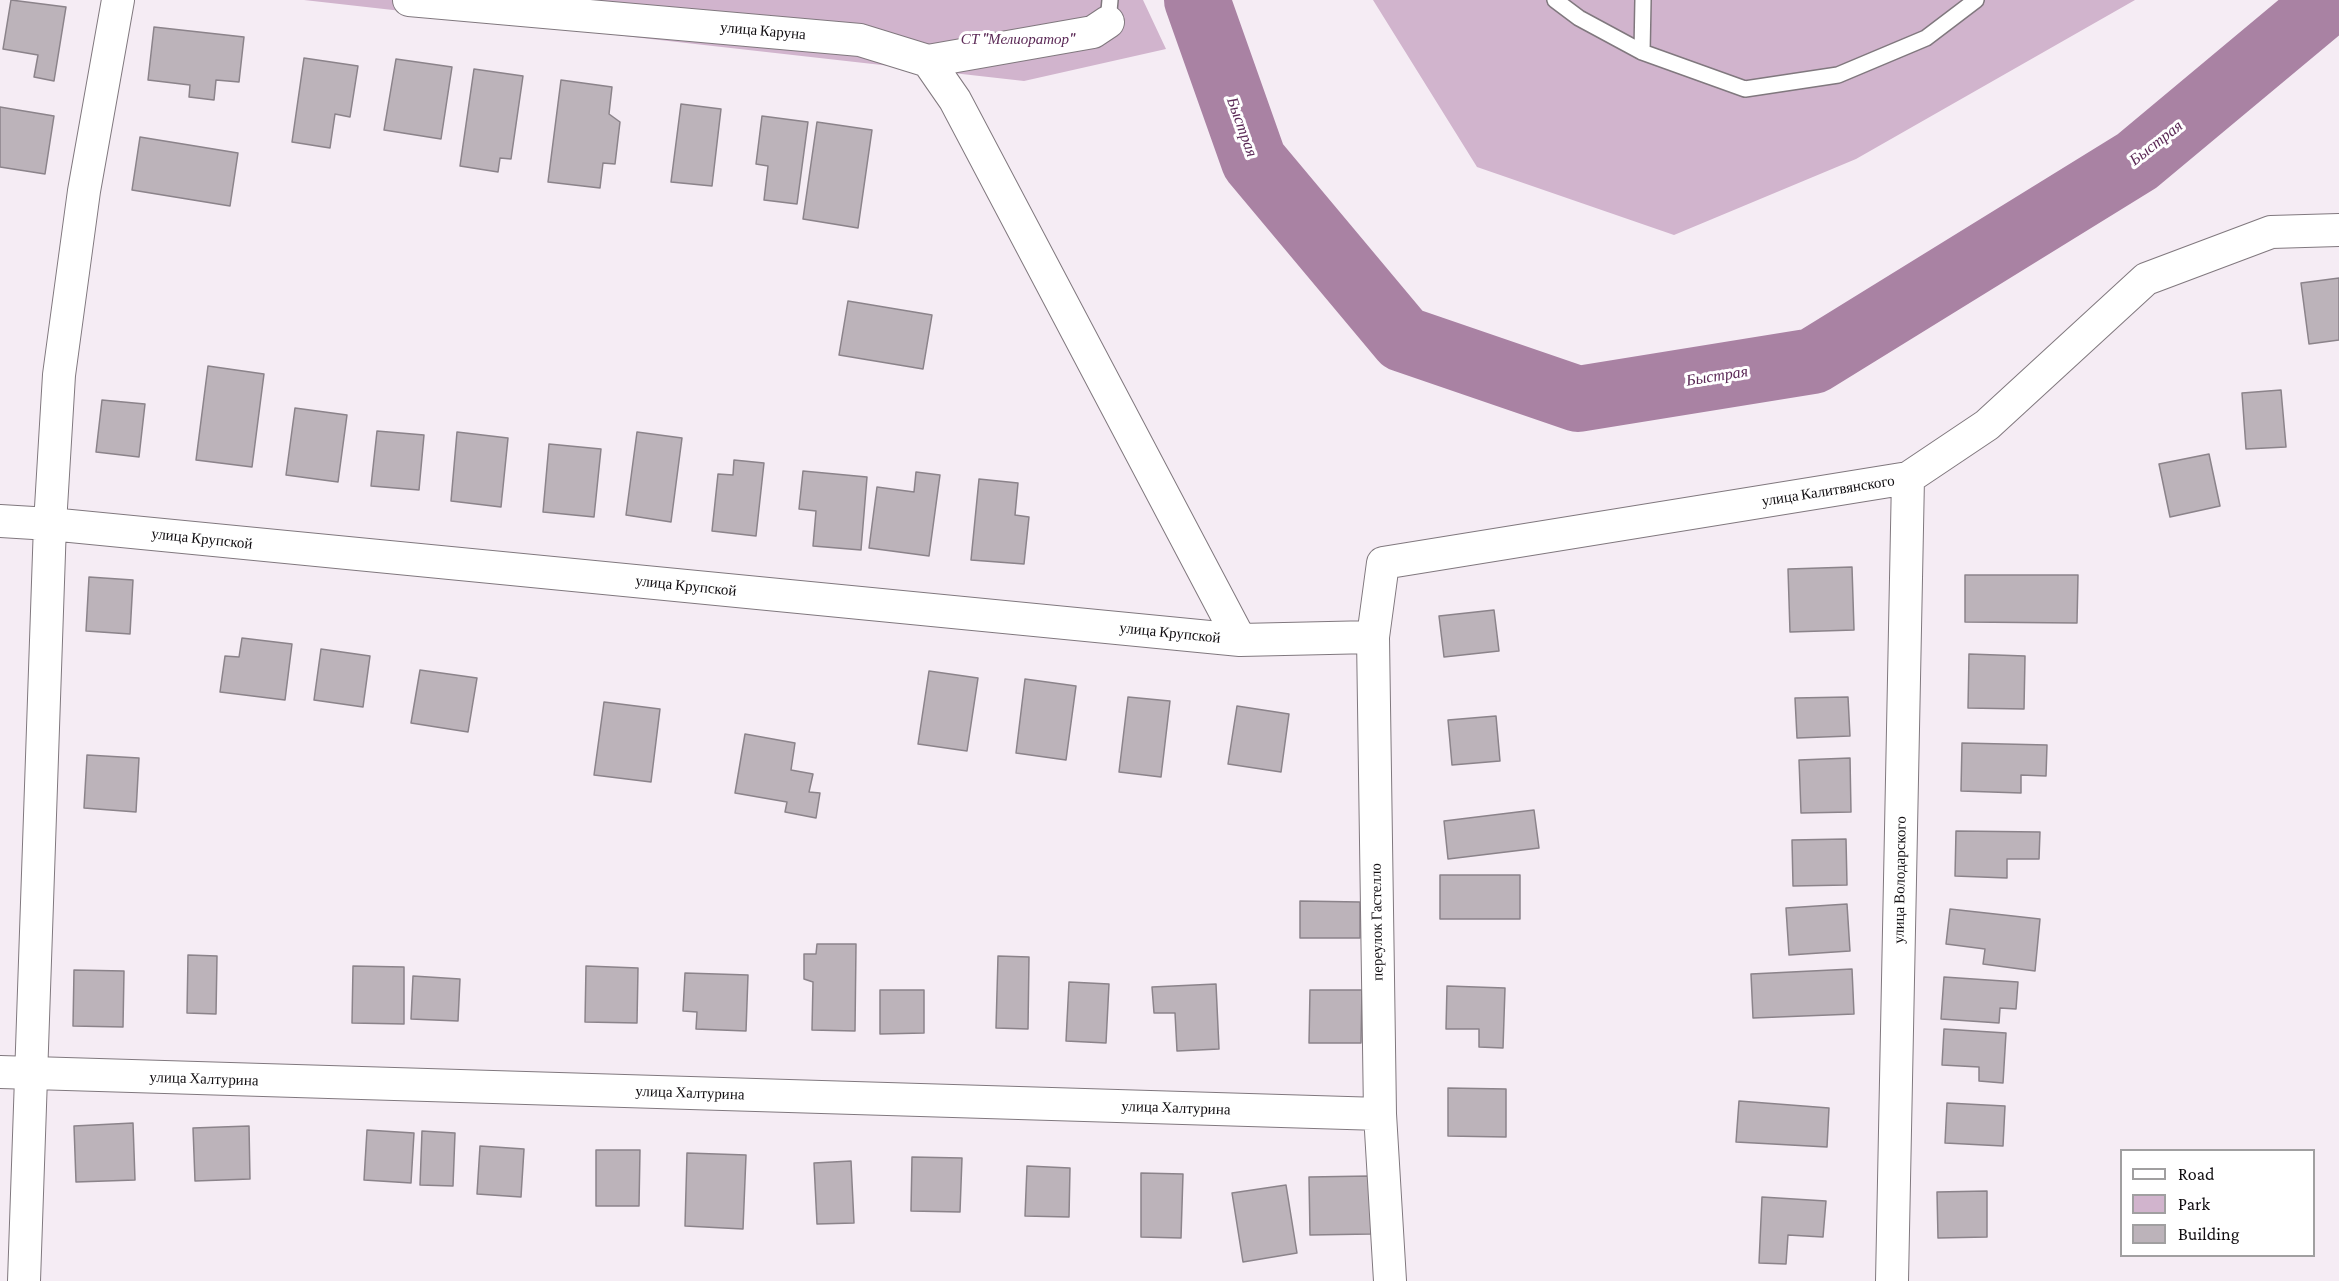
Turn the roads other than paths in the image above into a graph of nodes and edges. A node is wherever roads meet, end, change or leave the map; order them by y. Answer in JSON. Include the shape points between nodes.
{"nodes":[{"id":1,"x":118,"y":0,"type":"edge"},
{"id":2,"x":409,"y":0,"type":"edge"},
{"id":3,"x":1555,"y":0,"type":"edge"},
{"id":4,"x":1643,"y":0,"type":"edge"},
{"id":5,"x":1976,"y":0,"type":"edge"},
{"id":6,"x":1109,"y":11,"type":"edge"},
{"id":7,"x":1642,"y":52,"type":"junction"},
{"id":8,"x":928,"y":61,"type":"junction"},
{"id":9,"x":2339,"y":230,"type":"edge"},
{"id":10,"x":1908,"y":478,"type":"junction"},
{"id":11,"x":0,"y":521,"type":"edge"},
{"id":12,"x":50,"y":524,"type":"junction"},
{"id":13,"x":1383,"y":563,"type":"joint"},
{"id":14,"x":1373,"y":637,"type":"junction"},
{"id":15,"x":1240,"y":640,"type":"junction"},
{"id":16,"x":0,"y":1072,"type":"edge"},
{"id":17,"x":31,"y":1073,"type":"junction"},
{"id":18,"x":1380,"y":1114,"type":"junction"},
{"id":19,"x":24,"y":1281,"type":"edge"},
{"id":20,"x":1390,"y":1281,"type":"edge"},
{"id":21,"x":1892,"y":1281,"type":"edge"}],
"edges":[{"from":1,"to":12,"type":"street","via":[[84,191],[62,352]]},
{"from":2,"to":8,"type":"street","name":"улица Каруна","via":[[860,40]]},
{"from":3,"to":7,"type":"lane","via":[[1579,18]]},
{"from":4,"to":7,"type":"lane"},
{"from":5,"to":7,"type":"lane","via":[[1926,38],[1838,75],[1745,89]]},
{"from":6,"to":8,"type":"street","name":"улица Каруна","via":[[1093,32]]},
{"from":8,"to":15,"type":"street","via":[[955,100]]},
{"from":9,"to":10,"type":"street","name":"улица Калитвянского","via":[[2271,232],[2146,279],[1986,425]]},
{"from":10,"to":13,"type":"street","name":"улица Калитвянского"},
{"from":10,"to":21,"type":"street","name":"улица Володарского"},
{"from":11,"to":12,"type":"street","name":"улица Крупской"},
{"from":12,"to":15,"type":"street","name":"улица Крупской"},
{"from":12,"to":17,"type":"street"},
{"from":13,"to":14,"type":"street","name":"переулок Гастелло"},
{"from":14,"to":15,"type":"street","name":"улица Крупской"},
{"from":14,"to":18,"type":"street","name":"переулок Гастелло"},
{"from":16,"to":17,"type":"street","name":"улица Халтурина"},
{"from":17,"to":18,"type":"street","name":"улица Халтурина"},
{"from":17,"to":19,"type":"street"},
{"from":18,"to":20,"type":"street","name":"переулок Гастелло"}]}
